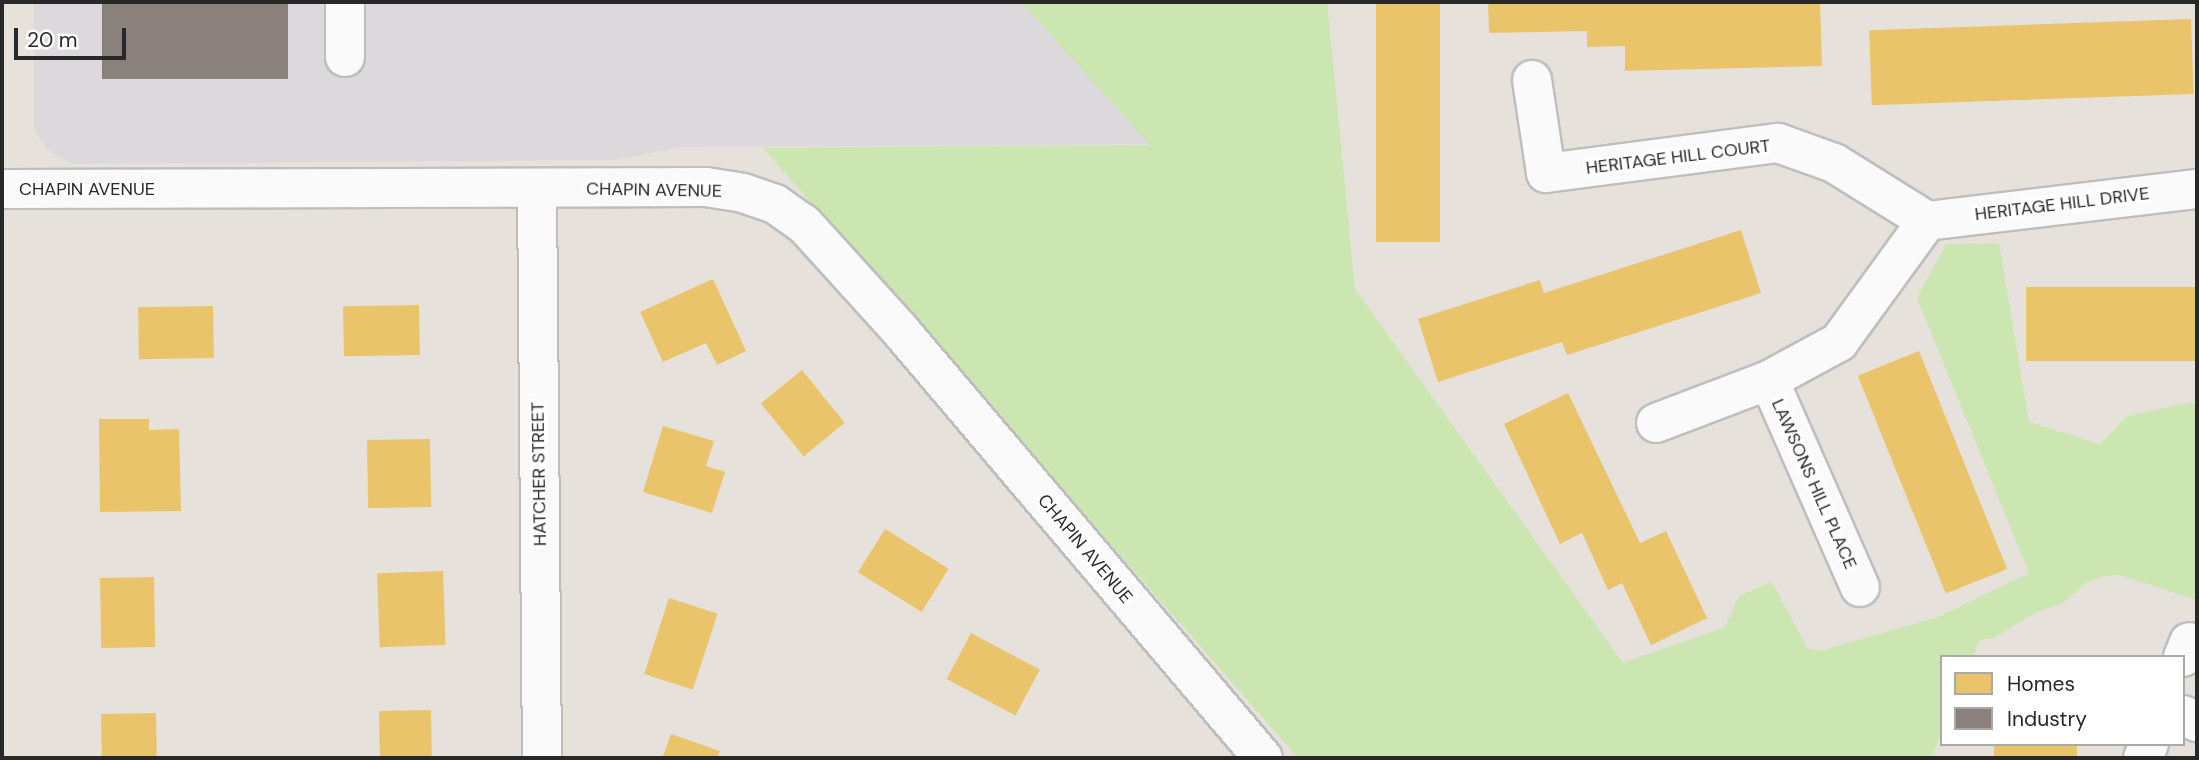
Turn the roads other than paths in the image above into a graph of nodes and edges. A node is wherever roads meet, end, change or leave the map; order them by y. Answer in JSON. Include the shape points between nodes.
{"nodes":[{"id":1,"x":345,"y":2,"type":"edge"},
{"id":2,"x":345,"y":57,"type":"dead end"},
{"id":3,"x":1532,"y":80,"type":"dead end"},
{"id":4,"x":2,"y":189,"type":"edge"},
{"id":5,"x":2197,"y":189,"type":"edge"},
{"id":6,"x":537,"y":190,"type":"junction"},
{"id":7,"x":1927,"y":221,"type":"junction"},
{"id":8,"x":1769,"y":380,"type":"junction"},
{"id":9,"x":1656,"y":424,"type":"dead end"},
{"id":10,"x":1860,"y":587,"type":"dead end"},
{"id":11,"x":542,"y":758,"type":"edge"},
{"id":12,"x":1263,"y":758,"type":"edge"}],
"edges":[{"from":1,"to":2,"type":"street"},
{"from":3,"to":7,"type":"street","name":"HERITAGE HILL COURT","via":[[1546,173],[1777,143],[1834,163]]},
{"from":4,"to":6,"type":"street","name":"CHAPIN AVENUE"},
{"from":5,"to":7,"type":"street","name":"HERITAGE HILL DRIVE"},
{"from":6,"to":11,"type":"street","name":"HATCHER STREET"},
{"from":6,"to":12,"type":"street","name":"CHAPIN AVENUE","via":[[706,187],[775,204],[804,225],[900,330]]},
{"from":7,"to":8,"type":"street","via":[[1839,342]]},
{"from":8,"to":9,"type":"street"},
{"from":8,"to":10,"type":"street","name":"LAWSONS HILL PLACE"}]}
